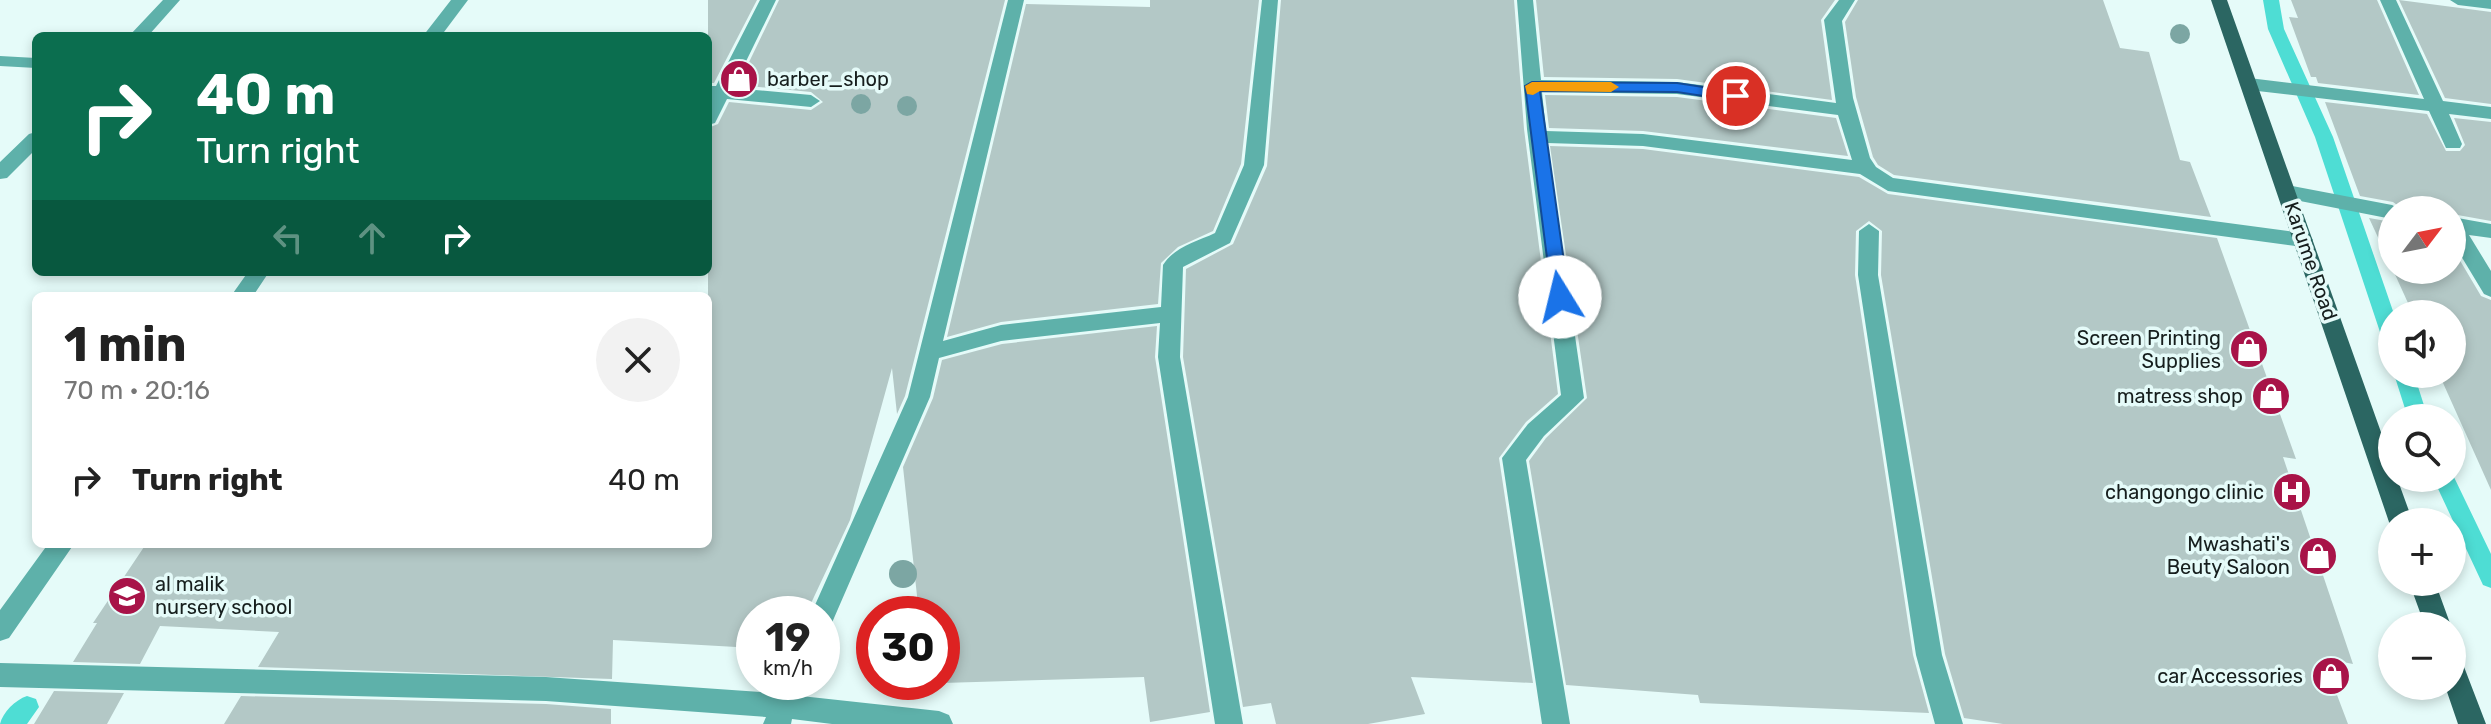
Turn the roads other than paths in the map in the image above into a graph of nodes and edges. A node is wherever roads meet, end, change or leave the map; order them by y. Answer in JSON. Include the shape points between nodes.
{"nodes":[{"id":1,"x":172,"y":0,"type":"edge"},
{"id":2,"x":460,"y":0,"type":"edge"},
{"id":3,"x":768,"y":0,"type":"edge"},
{"id":4,"x":1016,"y":0,"type":"edge"},
{"id":5,"x":1270,"y":0,"type":"edge"},
{"id":6,"x":1525,"y":0,"type":"edge"},
{"id":7,"x":1847,"y":0,"type":"edge"},
{"id":8,"x":2219,"y":0,"type":"edge"},
{"id":9,"x":2388,"y":0,"type":"edge"},
{"id":10,"x":2458,"y":0,"type":"edge"},
{"id":11,"x":2491,"y":4,"type":"edge"},
{"id":12,"x":142,"y":32,"type":"edge"},
{"id":13,"x":435,"y":32,"type":"edge"},
{"id":14,"x":0,"y":61,"type":"edge"},
{"id":15,"x":32,"y":63,"type":"edge"},
{"id":16,"x":2249,"y":84,"type":"junction"},
{"id":17,"x":1532,"y":86,"type":"junction"},
{"id":18,"x":715,"y":92,"type":"edge"},
{"id":19,"x":811,"y":101,"type":"dead end"},
{"id":20,"x":2435,"y":105,"type":"junction"},
{"id":21,"x":1847,"y":110,"type":"junction"},
{"id":22,"x":2491,"y":113,"type":"edge"},
{"id":23,"x":1537,"y":137,"type":"junction"},
{"id":24,"x":32,"y":142,"type":"edge"},
{"id":25,"x":2453,"y":144,"type":"dead end"},
{"id":26,"x":1865,"y":168,"type":"junction"},
{"id":27,"x":0,"y":173,"type":"edge"},
{"id":28,"x":2287,"y":192,"type":"junction"},
{"id":29,"x":2378,"y":209,"type":"edge"},
{"id":30,"x":2466,"y":227,"type":"edge"},
{"id":31,"x":1869,"y":231,"type":"dead end"},
{"id":32,"x":2491,"y":231,"type":"edge"},
{"id":33,"x":2303,"y":240,"type":"junction"},
{"id":34,"x":2466,"y":247,"type":"edge"},
{"id":35,"x":2491,"y":289,"type":"edge"},
{"id":36,"x":1170,"y":314,"type":"junction"},
{"id":37,"x":929,"y":353,"type":"junction"},
{"id":38,"x":2396,"y":508,"type":"edge"},
{"id":39,"x":59,"y":548,"type":"edge"},
{"id":40,"x":831,"y":596,"type":"edge"},
{"id":41,"x":0,"y":630,"type":"edge"},
{"id":42,"x":0,"y":675,"type":"edge"},
{"id":43,"x":2464,"y":700,"type":"edge"},
{"id":44,"x":784,"y":704,"type":"edge"},
{"id":45,"x":939,"y":724,"type":"edge"},
{"id":46,"x":1229,"y":724,"type":"edge"},
{"id":47,"x":1556,"y":724,"type":"edge"},
{"id":48,"x":1949,"y":724,"type":"edge"},
{"id":49,"x":2472,"y":724,"type":"edge"}],
"edges":[{"from":1,"to":12,"type":"street"},
{"from":2,"to":13,"type":"street"},
{"from":3,"to":18,"type":"street"},
{"from":4,"to":37,"type":"street"},
{"from":5,"to":36,"type":"street","via":[[1254,165],[1223,238],[1173,265]]},
{"from":6,"to":17,"type":"street"},
{"from":7,"to":21,"type":"street","via":[[1833,20],[1833,48]]},
{"from":8,"to":16,"type":"main road","name":"Karume Road"},
{"from":9,"to":20,"type":"street"},
{"from":10,"to":11,"type":"street"},
{"from":14,"to":15,"type":"street"},
{"from":16,"to":20,"type":"street"},
{"from":16,"to":28,"type":"main road","name":"Karume Road"},
{"from":17,"to":21,"type":"street","via":[[1677,88]]},
{"from":17,"to":23,"type":"street"},
{"from":18,"to":19,"type":"street"},
{"from":20,"to":22,"type":"street"},
{"from":20,"to":25,"type":"street"},
{"from":21,"to":26,"type":"street"},
{"from":23,"to":26,"type":"street","via":[[1643,140]]},
{"from":23,"to":47,"type":"street","via":[[1573,398],[1514,458]]},
{"from":24,"to":27,"type":"street"},
{"from":26,"to":33,"type":"street","via":[[1888,184]]},
{"from":28,"to":29,"type":"street"},
{"from":28,"to":33,"type":"main road","name":"Karume Road"},
{"from":30,"to":32,"type":"street"},
{"from":31,"to":48,"type":"street","via":[[1868,275],[1927,640]]},
{"from":33,"to":38,"type":"main road","name":"Karume Road"},
{"from":34,"to":35,"type":"street"},
{"from":36,"to":37,"type":"street","via":[[1001,333]]},
{"from":36,"to":46,"type":"street","via":[[1169,357]]},
{"from":37,"to":40,"type":"street","via":[[919,397]]},
{"from":39,"to":41,"type":"street"},
{"from":42,"to":44,"type":"street","via":[[546,689]]},
{"from":43,"to":49,"type":"main road"},
{"from":44,"to":45,"type":"street"}]}
